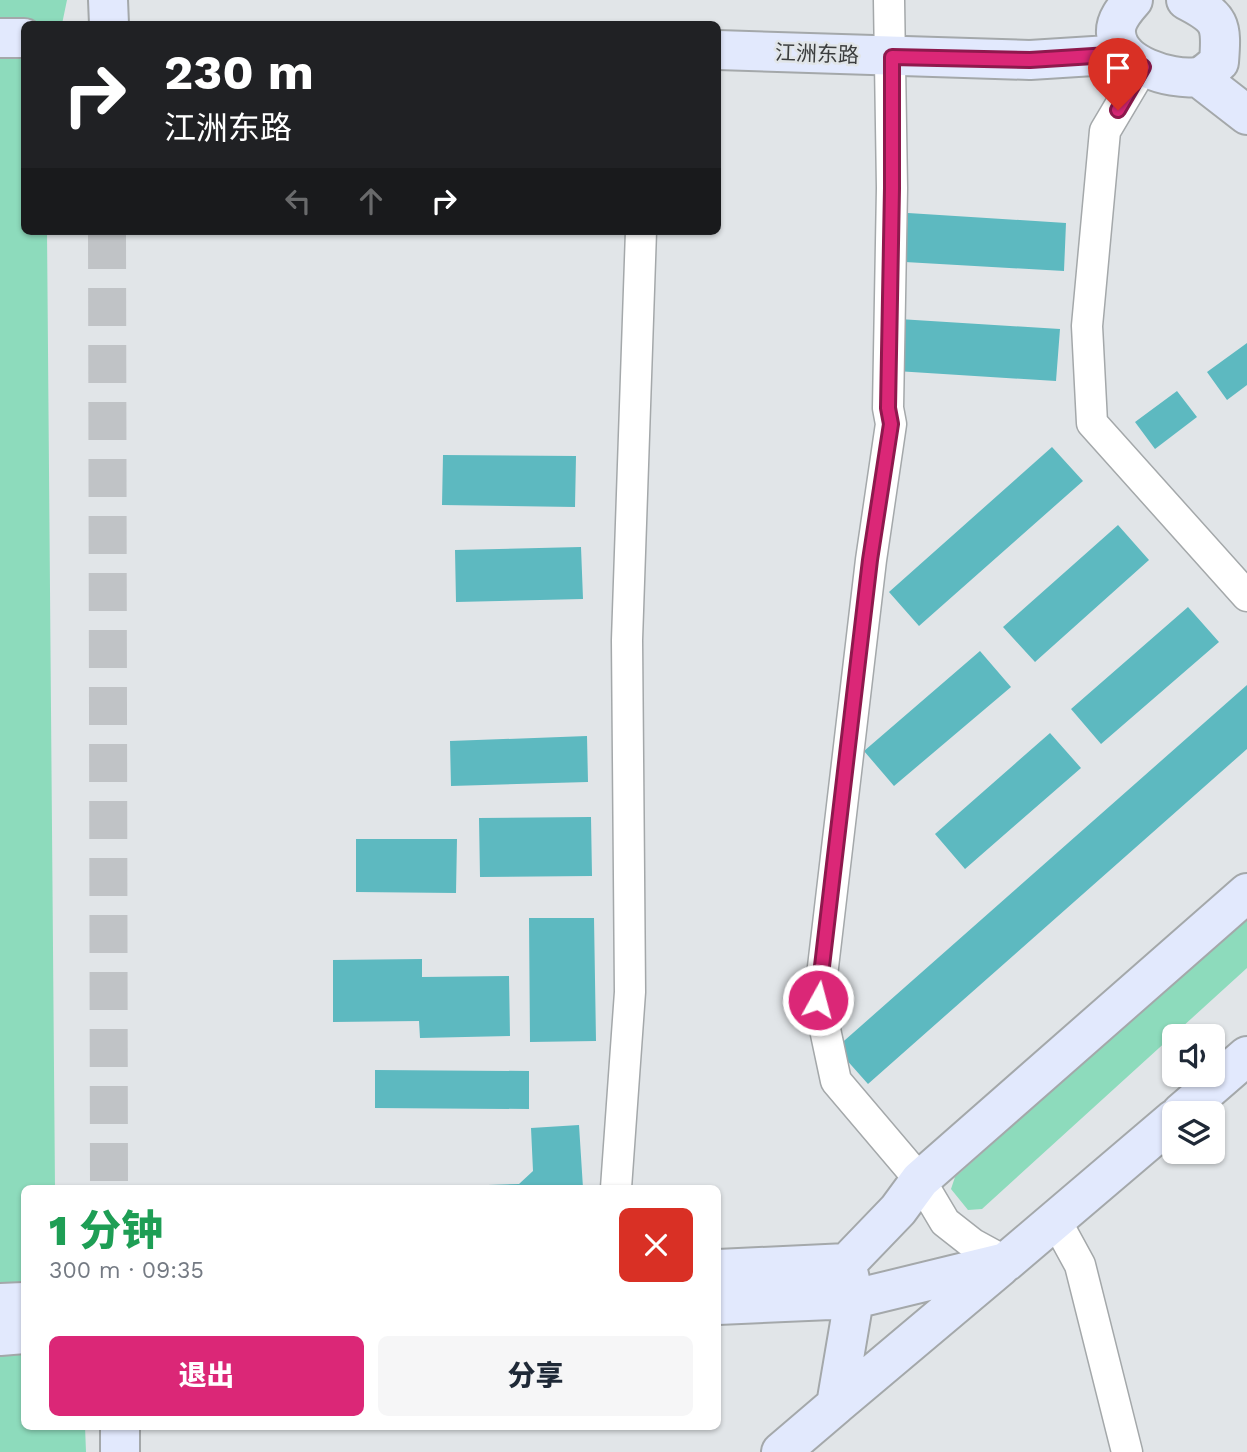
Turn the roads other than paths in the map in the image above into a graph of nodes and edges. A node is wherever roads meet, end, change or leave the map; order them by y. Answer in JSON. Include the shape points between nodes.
{"nodes":[{"id":1,"x":108,"y":0,"type":"edge"},
{"id":2,"x":889,"y":0,"type":"edge"},
{"id":3,"x":1133,"y":0,"type":"edge"},
{"id":4,"x":1209,"y":4,"type":"edge"},
{"id":5,"x":108,"y":21,"type":"edge"},
{"id":6,"x":0,"y":38,"type":"edge"},
{"id":7,"x":21,"y":38,"type":"edge"},
{"id":8,"x":721,"y":50,"type":"edge"},
{"id":9,"x":892,"y":57,"type":"junction"},
{"id":10,"x":1134,"y":61,"type":"junction"},
{"id":11,"x":1222,"y":74,"type":"edge"},
{"id":12,"x":1247,"y":115,"type":"edge"},
{"id":13,"x":641,"y":235,"type":"edge"},
{"id":14,"x":1247,"y":596,"type":"edge"},
{"id":15,"x":1247,"y":893,"type":"edge"},
{"id":16,"x":1247,"y":1056,"type":"edge"},
{"id":17,"x":1195,"y":1101,"type":"edge"},
{"id":18,"x":1162,"y":1129,"type":"edge"},
{"id":19,"x":920,"y":1180,"type":"junction"},
{"id":20,"x":616,"y":1185,"type":"edge"},
{"id":21,"x":1056,"y":1221,"type":"junction"},
{"id":22,"x":1006,"y":1262,"type":"junction"},
{"id":23,"x":721,"y":1269,"type":"edge"},
{"id":24,"x":850,"y":1281,"type":"junction"},
{"id":25,"x":21,"y":1302,"type":"edge"},
{"id":26,"x":0,"y":1303,"type":"edge"},
{"id":27,"x":721,"y":1304,"type":"edge"},
{"id":28,"x":21,"y":1334,"type":"edge"},
{"id":29,"x":0,"y":1336,"type":"edge"},
{"id":30,"x":836,"y":1405,"type":"junction"},
{"id":31,"x":120,"y":1430,"type":"edge"},
{"id":32,"x":120,"y":1452,"type":"edge"},
{"id":33,"x":781,"y":1452,"type":"edge"},
{"id":34,"x":1127,"y":1452,"type":"edge"}],
"edges":[{"from":1,"to":5,"type":"main road"},
{"from":2,"to":9,"type":"street"},
{"from":3,"to":10,"type":"main road","via":[[1121,13],[1116,34]]},
{"from":4,"to":11,"type":"main road","via":[[1221,31]]},
{"from":6,"to":7,"type":"main road"},
{"from":8,"to":9,"type":"main road","name":"江洲东路"},
{"from":9,"to":10,"type":"main road","name":"江洲东路"},
{"from":9,"to":19,"type":"street","via":[[891,424],[870,560],[818,1000],[836,1082]]},
{"from":10,"to":11,"type":"main road","name":"江洲东路","via":[[1167,75]]},
{"from":10,"to":14,"type":"street","via":[[1105,131],[1087,326],[1093,423]]},
{"from":11,"to":12,"type":"main road"},
{"from":13,"to":20,"type":"street","via":[[627,640],[629,992]]},
{"from":15,"to":19,"type":"main road"},
{"from":16,"to":17,"type":"main road"},
{"from":18,"to":21,"type":"main road"},
{"from":19,"to":22,"type":"street","via":[[945,1222]]},
{"from":19,"to":24,"type":"main road"},
{"from":21,"to":22,"type":"main road"},
{"from":21,"to":34,"type":"street","via":[[1080,1265]]},
{"from":22,"to":24,"type":"main road"},
{"from":22,"to":30,"type":"main road"},
{"from":23,"to":24,"type":"main road"},
{"from":24,"to":27,"type":"main road"},
{"from":24,"to":30,"type":"main road"},
{"from":25,"to":26,"type":"main road"},
{"from":28,"to":29,"type":"main road"},
{"from":30,"to":33,"type":"main road"},
{"from":31,"to":32,"type":"main road"}]}
